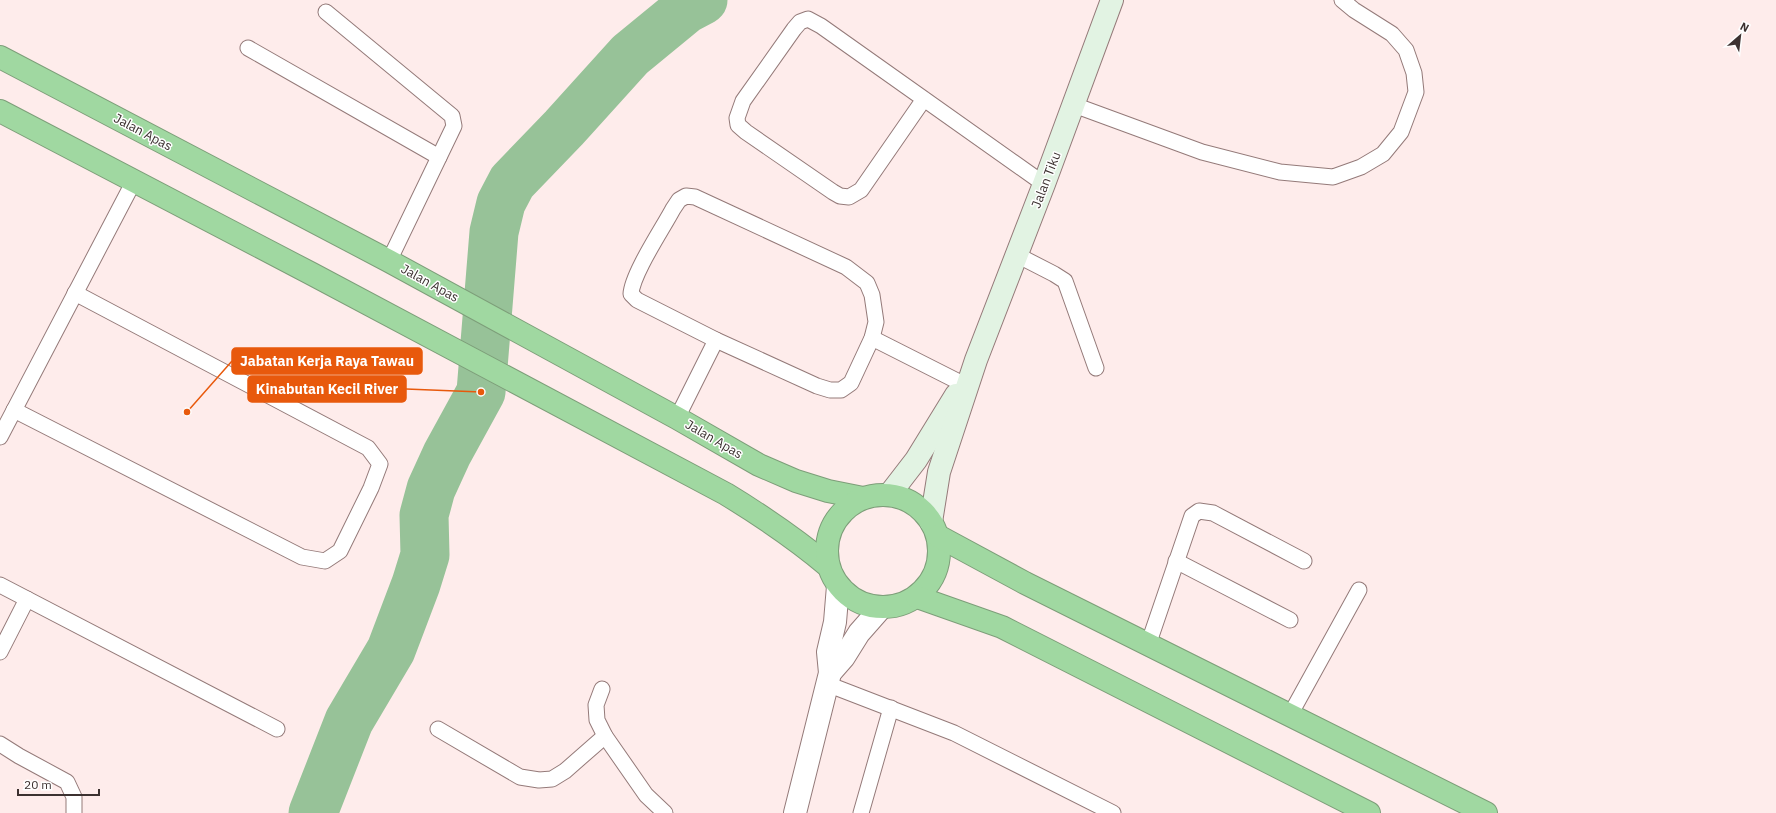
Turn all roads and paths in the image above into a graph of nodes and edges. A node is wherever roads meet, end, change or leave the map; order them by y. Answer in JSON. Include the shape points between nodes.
{"nodes":[{"id":1,"x":1112,"y":0,"type":"edge"},
{"id":2,"x":1342,"y":0,"type":"edge"},
{"id":3,"x":326,"y":12,"type":"dead end"},
{"id":4,"x":248,"y":48,"type":"dead end"},
{"id":5,"x":0,"y":57,"type":"edge"},
{"id":6,"x":924,"y":99,"type":"junction"},
{"id":7,"x":1074,"y":105,"type":"junction"},
{"id":8,"x":3,"y":116,"type":"edge"},
{"id":9,"x":439,"y":157,"type":"junction"},
{"id":10,"x":134,"y":181,"type":"junction"},
{"id":11,"x":1044,"y":184,"type":"junction"},
{"id":12,"x":1017,"y":255,"type":"junction"},
{"id":13,"x":389,"y":261,"type":"junction"},
{"id":14,"x":75,"y":293,"type":"junction"},
{"id":15,"x":872,"y":338,"type":"junction"},
{"id":16,"x":716,"y":340,"type":"junction"},
{"id":17,"x":976,"y":360,"type":"junction"},
{"id":18,"x":1096,"y":368,"type":"dead end"},
{"id":19,"x":963,"y":384,"type":"junction"},
{"id":20,"x":14,"y":410,"type":"junction"},
{"id":21,"x":677,"y":418,"type":"junction"},
{"id":22,"x":0,"y":437,"type":"edge"},
{"id":23,"x":889,"y":495,"type":"junction"},
{"id":24,"x":864,"y":498,"type":"junction"},
{"id":25,"x":934,"y":529,"type":"junction"},
{"id":26,"x":1176,"y":561,"type":"junction"},
{"id":27,"x":1304,"y":561,"type":"dead end"},
{"id":28,"x":828,"y":566,"type":"junction"},
{"id":29,"x":0,"y":585,"type":"edge"},
{"id":30,"x":838,"y":586,"type":"junction"},
{"id":31,"x":1359,"y":590,"type":"dead end"},
{"id":32,"x":917,"y":597,"type":"junction"},
{"id":33,"x":27,"y":599,"type":"junction"},
{"id":34,"x":881,"y":608,"type":"junction"},
{"id":35,"x":1290,"y":620,"type":"dead end"},
{"id":36,"x":1148,"y":645,"type":"junction"},
{"id":37,"x":0,"y":652,"type":"edge"},
{"id":38,"x":829,"y":678,"type":"junction"},
{"id":39,"x":602,"y":689,"type":"dead end"},
{"id":40,"x":891,"y":708,"type":"junction"},
{"id":41,"x":1290,"y":715,"type":"junction"},
{"id":42,"x":277,"y":729,"type":"dead end"},
{"id":43,"x":438,"y":729,"type":"dead end"},
{"id":44,"x":605,"y":736,"type":"junction"},
{"id":45,"x":0,"y":744,"type":"edge"},
{"id":46,"x":74,"y":813,"type":"edge"},
{"id":47,"x":665,"y":813,"type":"edge"},
{"id":48,"x":795,"y":813,"type":"edge"},
{"id":49,"x":861,"y":813,"type":"edge"},
{"id":50,"x":1113,"y":813,"type":"edge"},
{"id":51,"x":1369,"y":813,"type":"edge"},
{"id":52,"x":1486,"y":813,"type":"edge"}],
"edges":[{"from":1,"to":7,"type":"main road","name":"Jalan Tiku"},
{"from":2,"to":7,"type":"lane","via":[[1392,34],[1406,50],[1414,73],[1416,92],[1401,132],[1383,154],[1361,167],[1333,176],[1280,172],[1202,152]]},
{"from":3,"to":9,"type":"lane","via":[[452,116],[454,126]]},
{"from":4,"to":9,"type":"lane"},
{"from":5,"to":13,"type":"highway","name":"Jalan Apas"},
{"from":6,"to":6,"type":"lane","via":[[808,19],[800,22],[794,29],[743,102],[737,118],[738,125],[746,132],[833,192],[849,197],[861,190]]},
{"from":6,"to":11,"type":"lane"},
{"from":7,"to":11,"type":"main road","name":"Jalan Tiku"},
{"from":8,"to":10,"type":"highway"},
{"from":9,"to":13,"type":"lane"},
{"from":10,"to":14,"type":"lane"},
{"from":10,"to":28,"type":"highway","via":[[726,494],[800,542]]},
{"from":11,"to":12,"type":"main road","name":"Jalan Tiku"},
{"from":12,"to":17,"type":"main road","name":"Jalan Tiku"},
{"from":12,"to":18,"type":"lane","via":[[1065,281]]},
{"from":13,"to":21,"type":"highway","name":"Jalan Apas"},
{"from":14,"to":20,"type":"lane"},
{"from":14,"to":20,"type":"lane","via":[[368,448],[380,464],[340,551],[325,561],[302,557]]},
{"from":15,"to":16,"type":"lane","via":[[851,383],[841,390],[817,386]]},
{"from":15,"to":16,"type":"lane","via":[[876,322],[872,295],[867,283],[858,276],[846,267],[695,197],[686,196],[679,200],[666,222],[637,274],[631,294],[637,300]]},
{"from":15,"to":19,"type":"lane"},
{"from":16,"to":21,"type":"lane"},
{"from":17,"to":19,"type":"main road","name":"Jalan Tiku"},
{"from":17,"to":25,"type":"main road","name":"Jalan Tiku","via":[[939,472]]},
{"from":19,"to":23,"type":"main road","name":"Jalan Tiku","via":[[916,460]]},
{"from":20,"to":22,"type":"lane"},
{"from":21,"to":24,"type":"highway","name":"Jalan Apas","via":[[759,465],[796,481]]},
{"from":23,"to":24,"type":"highway"},
{"from":23,"to":25,"type":"highway","via":[[905,499],[920,508]]},
{"from":24,"to":28,"type":"highway","via":[[848,506],[837,518],[829,533],[826,550]]},
{"from":25,"to":32,"type":"highway","via":[[940,553],[937,570],[929,585]]},
{"from":25,"to":36,"type":"highway","via":[[1026,583]]},
{"from":26,"to":27,"type":"lane","via":[[1192,516],[1199,511],[1213,513]]},
{"from":26,"to":35,"type":"lane"},
{"from":26,"to":36,"type":"lane"},
{"from":28,"to":30,"type":"highway"},
{"from":29,"to":33,"type":"lane"},
{"from":30,"to":34,"type":"highway","via":[[850,597],[865,605]]},
{"from":30,"to":38,"type":"street","via":[[835,622],[828,652]]},
{"from":31,"to":41,"type":"lane"},
{"from":32,"to":34,"type":"highway","via":[[900,605]]},
{"from":32,"to":51,"type":"highway","via":[[1002,627]]},
{"from":33,"to":37,"type":"lane"},
{"from":33,"to":42,"type":"lane"},
{"from":34,"to":38,"type":"street"},
{"from":36,"to":41,"type":"highway"},
{"from":38,"to":40,"type":"lane"},
{"from":38,"to":48,"type":"street"},
{"from":39,"to":44,"type":"lane","via":[[596,705],[597,720]]},
{"from":40,"to":49,"type":"lane"},
{"from":40,"to":50,"type":"lane","via":[[954,733]]},
{"from":41,"to":52,"type":"highway"},
{"from":43,"to":44,"type":"lane","via":[[520,776],[539,780],[552,779],[565,771]]},
{"from":44,"to":47,"type":"lane","via":[[646,794]]},
{"from":45,"to":46,"type":"lane","via":[[67,782],[74,796]]}]}
